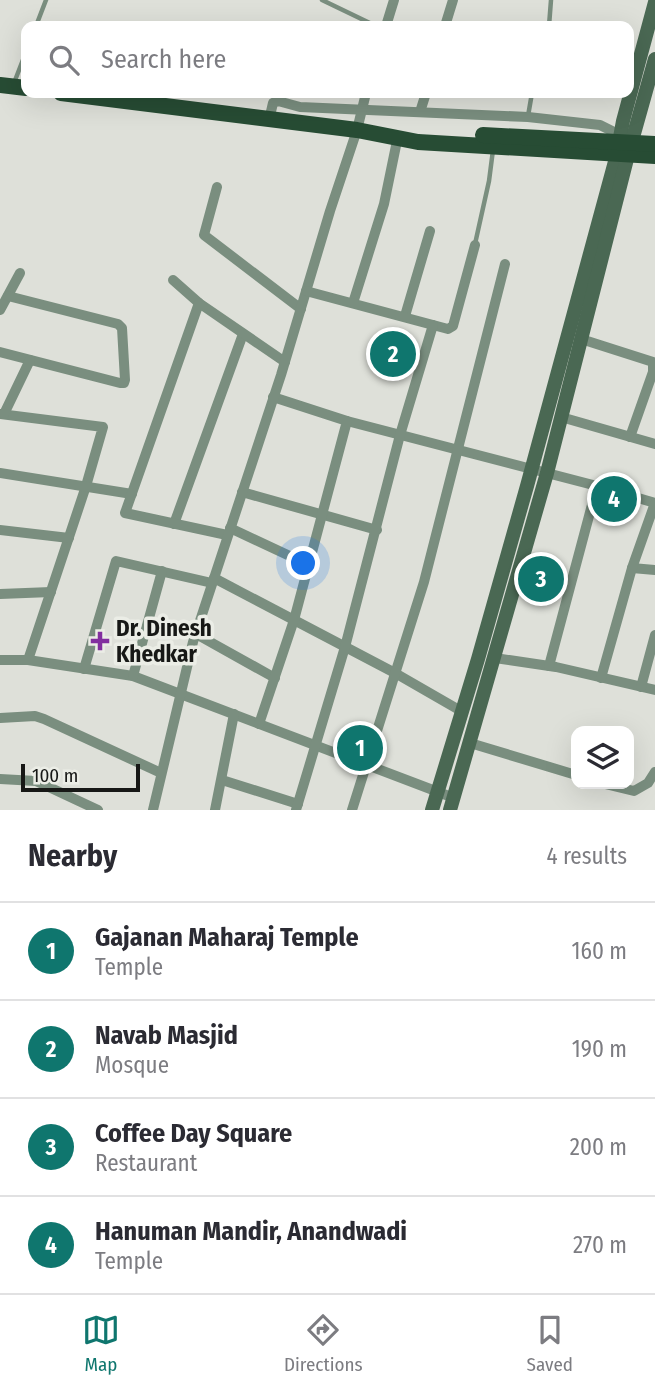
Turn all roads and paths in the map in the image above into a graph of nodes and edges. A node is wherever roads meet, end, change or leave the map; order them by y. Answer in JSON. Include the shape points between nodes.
{"nodes":[{"id":1,"x":46,"y":0,"type":"edge"},
{"id":2,"x":322,"y":0,"type":"edge"},
{"id":3,"x":394,"y":0,"type":"edge"},
{"id":4,"x":453,"y":0,"type":"edge"},
{"id":5,"x":551,"y":0,"type":"edge"},
{"id":6,"x":655,"y":2,"type":"edge"},
{"id":7,"x":38,"y":21,"type":"edge"},
{"id":8,"x":366,"y":21,"type":"edge"},
{"id":9,"x":388,"y":21,"type":"edge"},
{"id":10,"x":447,"y":21,"type":"edge"},
{"id":11,"x":549,"y":21,"type":"edge"},
{"id":12,"x":655,"y":59,"type":"edge"},
{"id":13,"x":21,"y":65,"type":"edge"},
{"id":14,"x":13,"y":87,"type":"edge"},
{"id":15,"x":634,"y":96,"type":"edge"},
{"id":16,"x":100,"y":98,"type":"edge"},
{"id":17,"x":364,"y":98,"type":"edge"},
{"id":18,"x":424,"y":98,"type":"edge"},
{"id":19,"x":531,"y":98,"type":"edge"},
{"id":20,"x":634,"y":98,"type":"edge"},
{"id":21,"x":361,"y":109,"type":"junction"},
{"id":22,"x":420,"y":112,"type":"junction"},
{"id":23,"x":528,"y":117,"type":"junction"},
{"id":24,"x":544,"y":118,"type":"junction"},
{"id":25,"x":270,"y":120,"type":"junction"},
{"id":26,"x":357,"y":130,"type":"junction"},
{"id":27,"x":392,"y":134,"type":"junction"},
{"id":28,"x":542,"y":138,"type":"junction"},
{"id":29,"x":655,"y":144,"type":"edge"},
{"id":30,"x":493,"y":146,"type":"junction"},
{"id":31,"x":623,"y":146,"type":"junction"},
{"id":32,"x":655,"y":156,"type":"edge"},
{"id":33,"x":217,"y":187,"type":"dead end"},
{"id":34,"x":430,"y":231,"type":"dead end"},
{"id":35,"x":475,"y":245,"type":"joint"},
{"id":36,"x":505,"y":264,"type":"dead end"},
{"id":37,"x":20,"y":273,"type":"dead end"},
{"id":38,"x":173,"y":280,"type":"dead end"},
{"id":39,"x":306,"y":291,"type":"junction"},
{"id":40,"x":8,"y":296,"type":"junction"},
{"id":41,"x":199,"y":303,"type":"junction"},
{"id":42,"x":353,"y":303,"type":"junction"},
{"id":43,"x":301,"y":309,"type":"junction"},
{"id":44,"x":0,"y":310,"type":"edge"},
{"id":45,"x":405,"y":316,"type":"junction"},
{"id":46,"x":433,"y":325,"type":"junction"},
{"id":47,"x":243,"y":334,"type":"junction"},
{"id":48,"x":581,"y":339,"type":"junction"},
{"id":49,"x":0,"y":352,"type":"edge"},
{"id":50,"x":30,"y":360,"type":"junction"},
{"id":51,"x":285,"y":362,"type":"junction"},
{"id":52,"x":274,"y":397,"type":"junction"},
{"id":53,"x":2,"y":414,"type":"edge"},
{"id":54,"x":561,"y":417,"type":"junction"},
{"id":55,"x":346,"y":421,"type":"junction"},
{"id":56,"x":400,"y":435,"type":"junction"},
{"id":57,"x":630,"y":437,"type":"junction"},
{"id":58,"x":655,"y":444,"type":"edge"},
{"id":59,"x":459,"y":450,"type":"junction"},
{"id":60,"x":532,"y":469,"type":"junction"},
{"id":61,"x":547,"y":472,"type":"junction"},
{"id":62,"x":0,"y":473,"type":"edge"},
{"id":63,"x":86,"y":486,"type":"junction"},
{"id":64,"x":597,"y":486,"type":"junction"},
{"id":65,"x":122,"y":492,"type":"junction"},
{"id":66,"x":242,"y":492,"type":"junction"},
{"id":67,"x":655,"y":503,"type":"edge"},
{"id":68,"x":323,"y":515,"type":"junction"},
{"id":69,"x":174,"y":524,"type":"junction"},
{"id":70,"x":0,"y":530,"type":"edge"},
{"id":71,"x":377,"y":530,"type":"junction"},
{"id":72,"x":229,"y":531,"type":"junction"},
{"id":73,"x":69,"y":538,"type":"junction"},
{"id":74,"x":309,"y":565,"type":"junction"},
{"id":75,"x":632,"y":568,"type":"junction"},
{"id":76,"x":655,"y":570,"type":"edge"},
{"id":77,"x":162,"y":571,"type":"junction"},
{"id":78,"x":213,"y":581,"type":"junction"},
{"id":79,"x":51,"y":592,"type":"junction"},
{"id":80,"x":0,"y":594,"type":"edge"},
{"id":81,"x":294,"y":620,"type":"junction"},
{"id":82,"x":196,"y":634,"type":"junction"},
{"id":83,"x":655,"y":635,"type":"edge"},
{"id":84,"x":345,"y":647,"type":"junction"},
{"id":85,"x":495,"y":658,"type":"junction"},
{"id":86,"x":0,"y":660,"type":"edge"},
{"id":87,"x":28,"y":660,"type":"junction"},
{"id":88,"x":549,"y":666,"type":"junction"},
{"id":89,"x":84,"y":669,"type":"junction"},
{"id":90,"x":395,"y":673,"type":"junction"},
{"id":91,"x":133,"y":676,"type":"junction"},
{"id":92,"x":275,"y":678,"type":"junction"},
{"id":93,"x":601,"y":678,"type":"junction"},
{"id":94,"x":641,"y":687,"type":"junction"},
{"id":95,"x":655,"y":690,"type":"edge"},
{"id":96,"x":179,"y":694,"type":"junction"},
{"id":97,"x":461,"y":711,"type":"junction"},
{"id":98,"x":234,"y":714,"type":"junction"},
{"id":99,"x":0,"y":718,"type":"edge"},
{"id":100,"x":260,"y":724,"type":"junction"},
{"id":101,"x":470,"y":743,"type":"junction"},
{"id":102,"x":315,"y":745,"type":"junction"},
{"id":103,"x":366,"y":764,"type":"junction"},
{"id":104,"x":655,"y":772,"type":"edge"},
{"id":105,"x":161,"y":773,"type":"junction"},
{"id":106,"x":571,"y":773,"type":"edge"},
{"id":107,"x":0,"y":779,"type":"edge"},
{"id":108,"x":222,"y":780,"type":"junction"},
{"id":109,"x":626,"y":789,"type":"edge"},
{"id":110,"x":438,"y":793,"type":"junction"},
{"id":111,"x":452,"y":804,"type":"edge"},
{"id":112,"x":297,"y":807,"type":"edge"},
{"id":113,"x":98,"y":810,"type":"edge"},
{"id":114,"x":153,"y":810,"type":"edge"},
{"id":115,"x":215,"y":810,"type":"edge"},
{"id":116,"x":352,"y":810,"type":"edge"},
{"id":117,"x":432,"y":810,"type":"edge"}],
"edges":[{"from":1,"to":7,"type":"lane"},
{"from":2,"to":8,"type":"lane"},
{"from":3,"to":9,"type":"street"},
{"from":4,"to":10,"type":"street"},
{"from":5,"to":11,"type":"lane"},
{"from":6,"to":15,"type":"main road"},
{"from":12,"to":31,"type":"main road"},
{"from":13,"to":14,"type":"lane"},
{"from":16,"to":25,"type":"main road"},
{"from":17,"to":21,"type":"street"},
{"from":18,"to":22,"type":"street"},
{"from":19,"to":23,"type":"lane"},
{"from":20,"to":31,"type":"main road"},
{"from":21,"to":22,"type":"street"},
{"from":21,"to":25,"type":"street","via":[[300,107],[278,101],[273,103]]},
{"from":21,"to":26,"type":"street"},
{"from":22,"to":23,"type":"street"},
{"from":23,"to":24,"type":"street"},
{"from":24,"to":28,"type":"street"},
{"from":24,"to":31,"type":"street","via":[[600,125]]},
{"from":25,"to":26,"type":"main road"},
{"from":26,"to":27,"type":"main road"},
{"from":26,"to":39,"type":"street"},
{"from":27,"to":28,"type":"main road"},
{"from":27,"to":30,"type":"main road","via":[[418,142]]},
{"from":27,"to":42,"type":"street","via":[[384,204]]},
{"from":28,"to":31,"type":"main road"},
{"from":29,"to":31,"type":"main road"},
{"from":30,"to":31,"type":"main road"},
{"from":30,"to":35,"type":"lane"},
{"from":31,"to":32,"type":"main road"},
{"from":31,"to":48,"type":"main road"},
{"from":31,"to":60,"type":"main road"},
{"from":33,"to":43,"type":"street","via":[[204,235]]},
{"from":34,"to":45,"type":"street"},
{"from":35,"to":46,"type":"street","via":[[453,326]]},
{"from":36,"to":59,"type":"street"},
{"from":37,"to":40,"type":"street"},
{"from":38,"to":41,"type":"street"},
{"from":39,"to":42,"type":"street"},
{"from":39,"to":43,"type":"street"},
{"from":40,"to":44,"type":"street"},
{"from":40,"to":50,"type":"street","via":[[122,328],[124,383]]},
{"from":41,"to":47,"type":"street"},
{"from":41,"to":65,"type":"street"},
{"from":42,"to":45,"type":"street"},
{"from":43,"to":51,"type":"street"},
{"from":45,"to":46,"type":"street"},
{"from":46,"to":56,"type":"street"},
{"from":47,"to":51,"type":"street"},
{"from":47,"to":69,"type":"street"},
{"from":48,"to":54,"type":"main road"},
{"from":48,"to":57,"type":"street","via":[[653,362]]},
{"from":49,"to":50,"type":"street"},
{"from":50,"to":53,"type":"street"},
{"from":51,"to":52,"type":"street"},
{"from":52,"to":55,"type":"street"},
{"from":52,"to":66,"type":"street"},
{"from":53,"to":63,"type":"street","via":[[103,428]]},
{"from":54,"to":57,"type":"street"},
{"from":54,"to":61,"type":"main road"},
{"from":55,"to":56,"type":"street"},
{"from":55,"to":68,"type":"street"},
{"from":56,"to":59,"type":"street"},
{"from":56,"to":71,"type":"street"},
{"from":57,"to":58,"type":"street"},
{"from":59,"to":60,"type":"street"},
{"from":59,"to":90,"type":"street","via":[[425,582]]},
{"from":60,"to":61,"type":"street"},
{"from":60,"to":97,"type":"main road"},
{"from":61,"to":64,"type":"street"},
{"from":61,"to":85,"type":"main road"},
{"from":62,"to":63,"type":"street"},
{"from":63,"to":65,"type":"street"},
{"from":63,"to":73,"type":"street"},
{"from":64,"to":67,"type":"street"},
{"from":64,"to":88,"type":"street"},
{"from":65,"to":69,"type":"street","via":[[125,513]]},
{"from":66,"to":68,"type":"street"},
{"from":66,"to":72,"type":"street"},
{"from":67,"to":75,"type":"street"},
{"from":68,"to":71,"type":"street"},
{"from":68,"to":74,"type":"street"},
{"from":69,"to":72,"type":"street"},
{"from":70,"to":73,"type":"street"},
{"from":71,"to":84,"type":"street"},
{"from":72,"to":74,"type":"street"},
{"from":72,"to":78,"type":"street"},
{"from":73,"to":79,"type":"street"},
{"from":74,"to":81,"type":"street"},
{"from":75,"to":76,"type":"street"},
{"from":75,"to":93,"type":"street"},
{"from":77,"to":78,"type":"street"},
{"from":77,"to":89,"type":"street","via":[[117,561]]},
{"from":77,"to":91,"type":"street"},
{"from":78,"to":81,"type":"street"},
{"from":78,"to":82,"type":"street"},
{"from":79,"to":80,"type":"street"},
{"from":79,"to":87,"type":"street"},
{"from":81,"to":84,"type":"street"},
{"from":81,"to":92,"type":"street"},
{"from":82,"to":92,"type":"street"},
{"from":82,"to":96,"type":"street"},
{"from":83,"to":94,"type":"street"},
{"from":84,"to":90,"type":"street"},
{"from":84,"to":102,"type":"street"},
{"from":85,"to":88,"type":"street"},
{"from":85,"to":101,"type":"main road"},
{"from":86,"to":87,"type":"street"},
{"from":87,"to":89,"type":"street"},
{"from":88,"to":93,"type":"street"},
{"from":89,"to":91,"type":"street"},
{"from":90,"to":97,"type":"street"},
{"from":90,"to":103,"type":"street"},
{"from":91,"to":96,"type":"street"},
{"from":92,"to":100,"type":"street"},
{"from":93,"to":94,"type":"street"},
{"from":94,"to":95,"type":"street"},
{"from":96,"to":98,"type":"street"},
{"from":96,"to":105,"type":"street"},
{"from":97,"to":110,"type":"main road"},
{"from":98,"to":100,"type":"street"},
{"from":98,"to":108,"type":"street"},
{"from":99,"to":105,"type":"street","via":[[44,719]]},
{"from":100,"to":102,"type":"street"},
{"from":101,"to":106,"type":"street"},
{"from":101,"to":111,"type":"main road"},
{"from":102,"to":103,"type":"street"},
{"from":102,"to":112,"type":"street"},
{"from":103,"to":110,"type":"street"},
{"from":103,"to":116,"type":"street"},
{"from":104,"to":109,"type":"street","via":[[648,783],[634,791]]},
{"from":105,"to":114,"type":"street"},
{"from":107,"to":113,"type":"street","via":[[36,781]]},
{"from":108,"to":112,"type":"street"},
{"from":108,"to":115,"type":"street"},
{"from":110,"to":111,"type":"street"},
{"from":110,"to":117,"type":"main road"}]}
